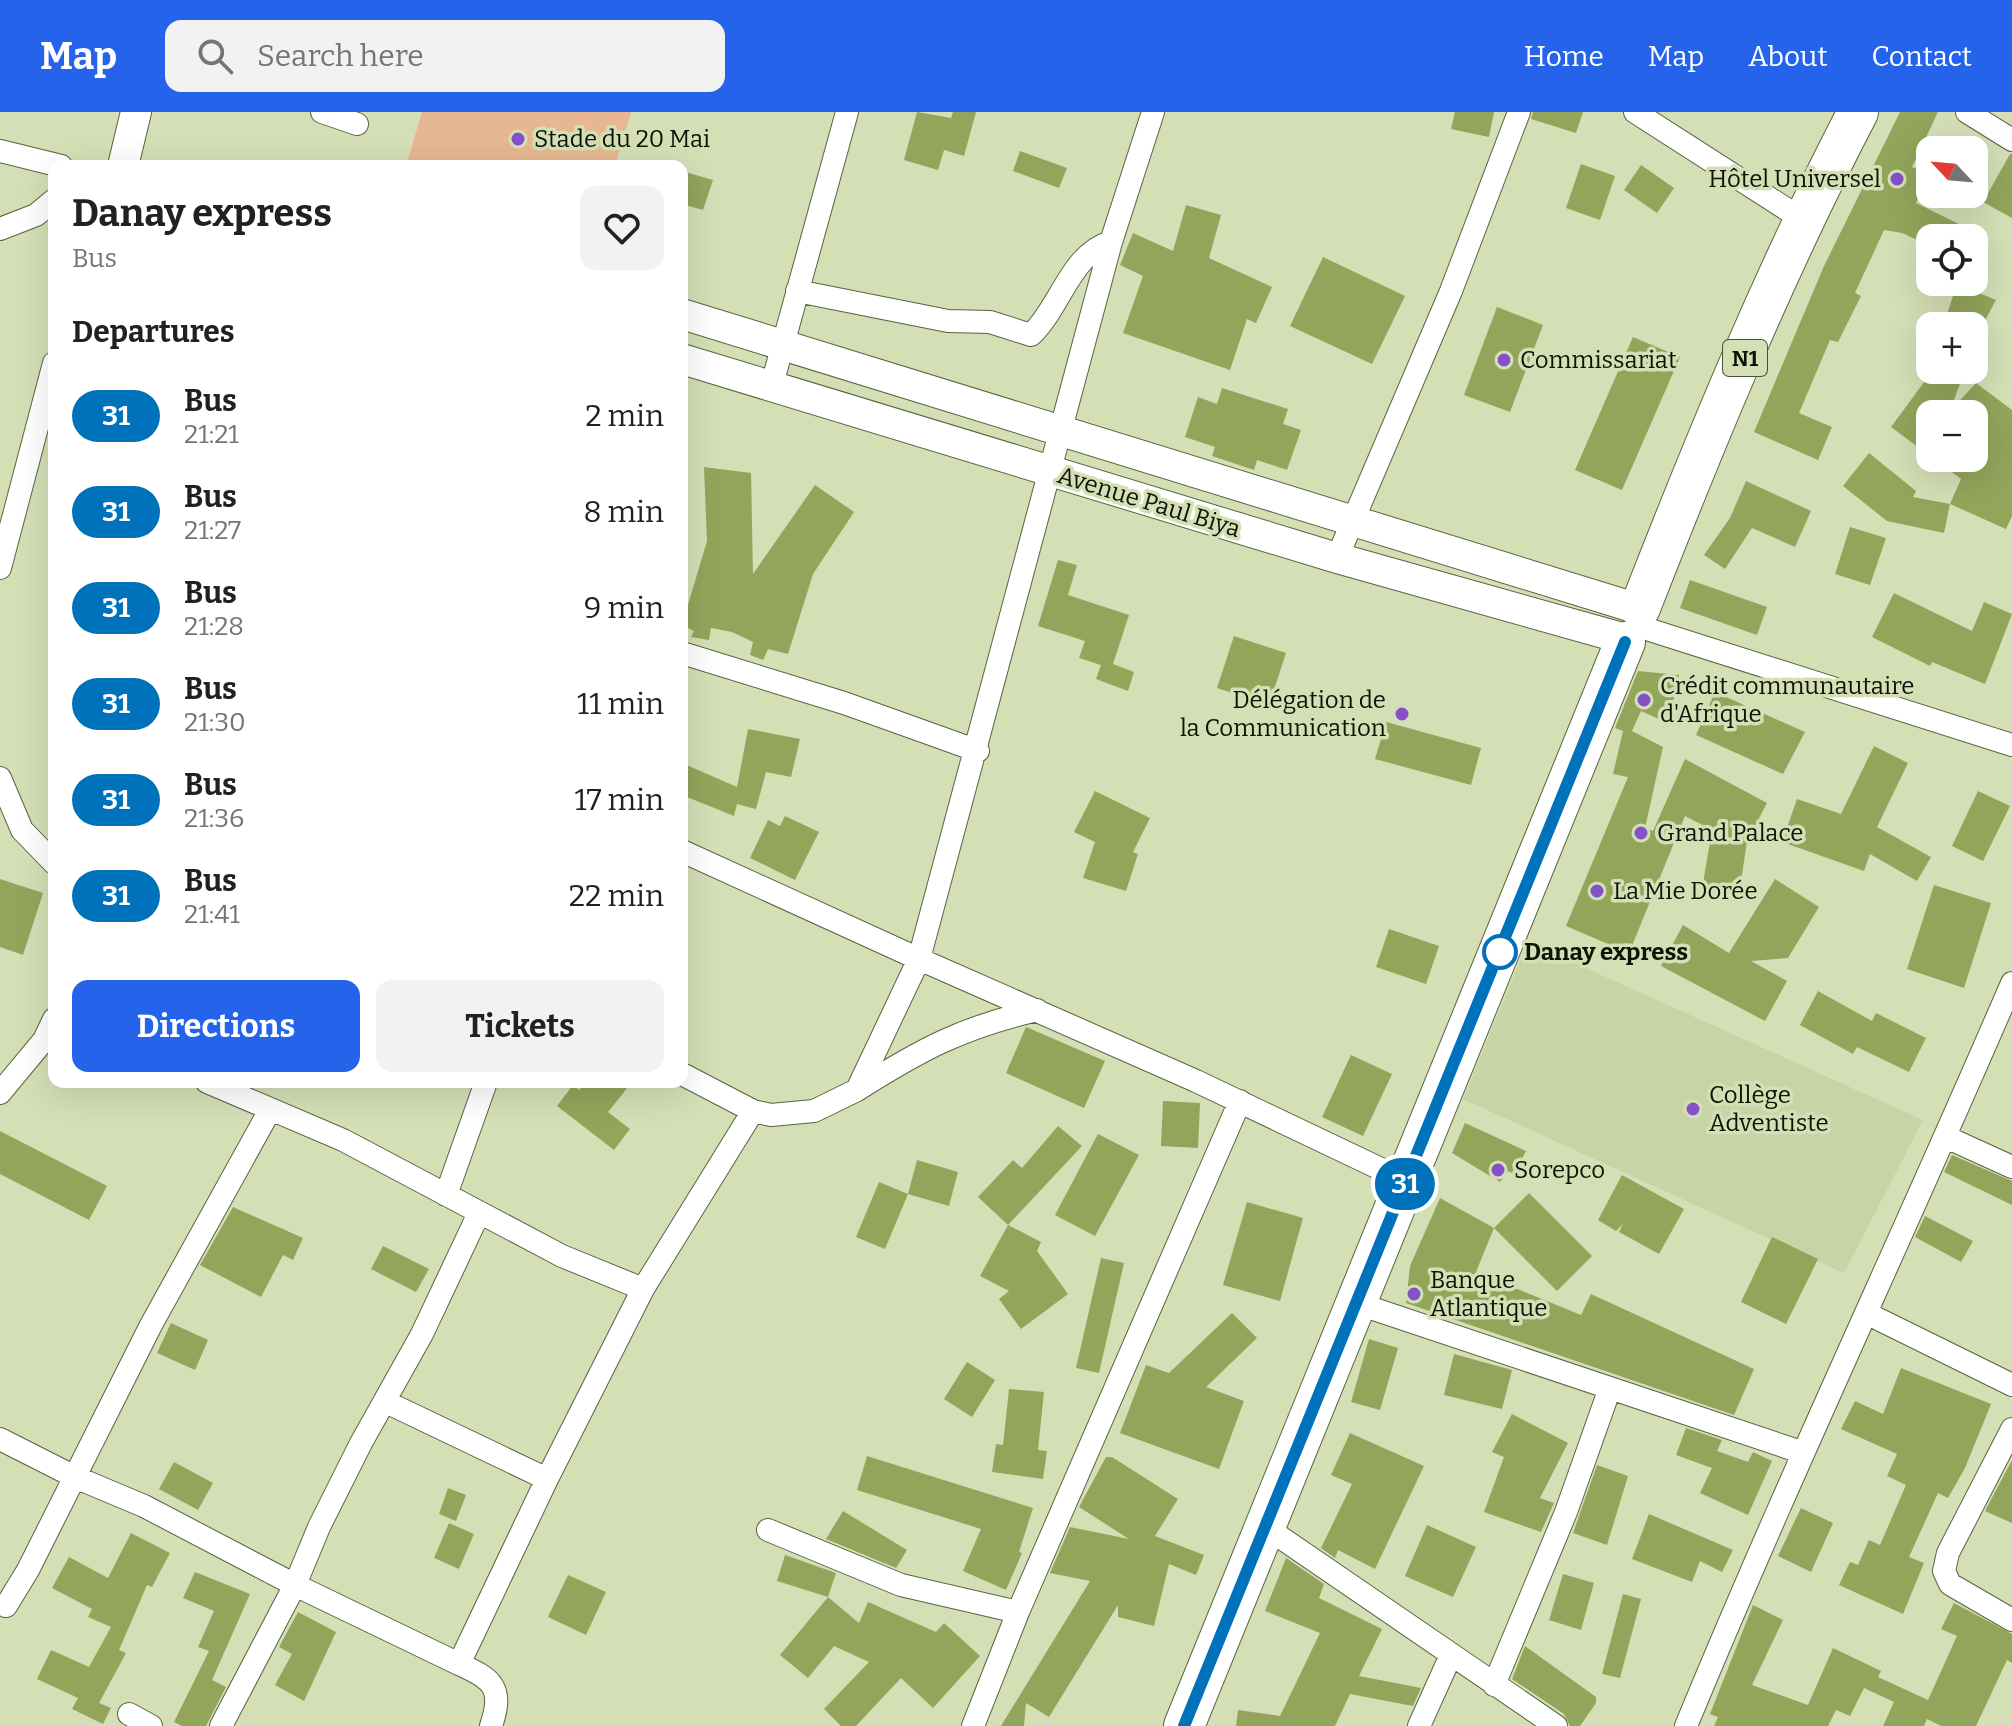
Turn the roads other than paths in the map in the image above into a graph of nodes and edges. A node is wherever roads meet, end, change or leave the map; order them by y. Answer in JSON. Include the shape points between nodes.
{"nodes":[{"id":1,"x":136,"y":112,"type":"edge"},
{"id":2,"x":322,"y":112,"type":"edge"},
{"id":3,"x":847,"y":112,"type":"edge"},
{"id":4,"x":1153,"y":112,"type":"edge"},
{"id":5,"x":1519,"y":112,"type":"edge"},
{"id":6,"x":1635,"y":112,"type":"edge"},
{"id":7,"x":1858,"y":112,"type":"edge"},
{"id":8,"x":1967,"y":112,"type":"edge"},
{"id":9,"x":357,"y":124,"type":"dead end"},
{"id":10,"x":2012,"y":140,"type":"edge"},
{"id":11,"x":0,"y":151,"type":"edge"},
{"id":12,"x":124,"y":160,"type":"edge"},
{"id":13,"x":48,"y":163,"type":"edge"},
{"id":14,"x":48,"y":205,"type":"edge"},
{"id":15,"x":1805,"y":221,"type":"junction"},
{"id":16,"x":0,"y":229,"type":"edge"},
{"id":17,"x":1111,"y":242,"type":"junction"},
{"id":18,"x":797,"y":291,"type":"junction"},
{"id":19,"x":688,"y":316,"type":"edge"},
{"id":20,"x":784,"y":346,"type":"junction"},
{"id":21,"x":688,"y":361,"type":"edge"},
{"id":22,"x":48,"y":386,"type":"edge"},
{"id":23,"x":771,"y":388,"type":"junction"},
{"id":24,"x":1060,"y":429,"type":"junction"},
{"id":25,"x":1049,"y":471,"type":"junction"},
{"id":26,"x":1351,"y":522,"type":"junction"},
{"id":27,"x":1337,"y":558,"type":"junction"},
{"id":28,"x":0,"y":568,"type":"edge"},
{"id":29,"x":1632,"y":625,"type":"junction"},
{"id":30,"x":688,"y":655,"type":"edge"},
{"id":31,"x":2012,"y":745,"type":"edge"},
{"id":32,"x":978,"y":751,"type":"junction"},
{"id":33,"x":0,"y":778,"type":"edge"},
{"id":34,"x":688,"y":854,"type":"edge"},
{"id":35,"x":48,"y":857,"type":"edge"},
{"id":36,"x":919,"y":959,"type":"junction"},
{"id":37,"x":2012,"y":983,"type":"edge"},
{"id":38,"x":1037,"y":1010,"type":"junction"},
{"id":39,"x":48,"y":1032,"type":"edge"},
{"id":40,"x":688,"y":1077,"type":"edge"},
{"id":41,"x":220,"y":1088,"type":"edge"},
{"id":42,"x":484,"y":1088,"type":"edge"},
{"id":43,"x":857,"y":1090,"type":"junction"},
{"id":44,"x":0,"y":1093,"type":"edge"},
{"id":45,"x":1240,"y":1101,"type":"junction"},
{"id":46,"x":270,"y":1110,"type":"junction"},
{"id":47,"x":753,"y":1111,"type":"junction"},
{"id":48,"x":1946,"y":1137,"type":"junction"},
{"id":49,"x":2012,"y":1167,"type":"edge"},
{"id":50,"x":1406,"y":1181,"type":"junction"},
{"id":51,"x":446,"y":1195,"type":"junction"},
{"id":52,"x":479,"y":1213,"type":"junction"},
{"id":53,"x":643,"y":1289,"type":"junction"},
{"id":54,"x":1356,"y":1303,"type":"junction"},
{"id":55,"x":1866,"y":1313,"type":"junction"},
{"id":56,"x":2012,"y":1385,"type":"edge"},
{"id":57,"x":1610,"y":1388,"type":"junction"},
{"id":58,"x":386,"y":1402,"type":"junction"},
{"id":59,"x":2012,"y":1429,"type":"edge"},
{"id":60,"x":0,"y":1439,"type":"edge"},
{"id":61,"x":1801,"y":1452,"type":"junction"},
{"id":62,"x":75,"y":1477,"type":"junction"},
{"id":63,"x":547,"y":1479,"type":"junction"},
{"id":64,"x":1264,"y":1526,"type":"junction"},
{"id":65,"x":768,"y":1530,"type":"dead end"},
{"id":66,"x":295,"y":1585,"type":"junction"},
{"id":67,"x":6,"y":1606,"type":"dead end"},
{"id":68,"x":1018,"y":1612,"type":"junction"},
{"id":69,"x":2012,"y":1620,"type":"edge"},
{"id":70,"x":1451,"y":1655,"type":"junction"},
{"id":71,"x":459,"y":1664,"type":"junction"},
{"id":72,"x":1494,"y":1685,"type":"junction"},
{"id":73,"x":129,"y":1714,"type":"dead end"},
{"id":74,"x":151,"y":1726,"type":"edge"},
{"id":75,"x":221,"y":1726,"type":"edge"},
{"id":76,"x":491,"y":1726,"type":"edge"},
{"id":77,"x":973,"y":1726,"type":"edge"},
{"id":78,"x":1184,"y":1726,"type":"edge"},
{"id":79,"x":1419,"y":1726,"type":"edge"},
{"id":80,"x":1556,"y":1726,"type":"edge"},
{"id":81,"x":1686,"y":1726,"type":"edge"}],
"edges":[{"from":1,"to":12,"type":"street"},
{"from":2,"to":9,"type":"street"},
{"from":3,"to":18,"type":"street"},
{"from":4,"to":17,"type":"street"},
{"from":5,"to":26,"type":"street","via":[[1451,291]]},
{"from":6,"to":15,"type":"street"},
{"from":7,"to":15,"type":"highway","number":"N1"},
{"from":8,"to":10,"type":"street"},
{"from":11,"to":13,"type":"street"},
{"from":14,"to":16,"type":"street"},
{"from":15,"to":29,"type":"highway","number":"N1"},
{"from":17,"to":18,"type":"street","via":[[1096,246],[1081,263],[1047,320],[1031,335],[990,322],[948,321]]},
{"from":17,"to":24,"type":"street"},
{"from":18,"to":20,"type":"street"},
{"from":19,"to":20,"type":"street"},
{"from":20,"to":23,"type":"street"},
{"from":20,"to":24,"type":"street"},
{"from":21,"to":23,"type":"street","name":"Avenue Paul Biya"},
{"from":22,"to":28,"type":"street"},
{"from":23,"to":25,"type":"street","name":"Avenue Paul Biya"},
{"from":24,"to":25,"type":"street"},
{"from":24,"to":26,"type":"street"},
{"from":25,"to":27,"type":"street","name":"Avenue Paul Biya"},
{"from":25,"to":32,"type":"street"},
{"from":26,"to":27,"type":"street"},
{"from":26,"to":29,"type":"street"},
{"from":27,"to":29,"type":"street","name":"Avenue Paul Biya"},
{"from":29,"to":31,"type":"street"},
{"from":29,"to":50,"type":"highway","number":"N1"},
{"from":30,"to":32,"type":"street"},
{"from":32,"to":36,"type":"street"},
{"from":33,"to":35,"type":"street","via":[[22,830]]},
{"from":34,"to":36,"type":"street"},
{"from":36,"to":38,"type":"street"},
{"from":36,"to":43,"type":"street"},
{"from":37,"to":48,"type":"street"},
{"from":38,"to":43,"type":"street","via":[[948,1036]]},
{"from":38,"to":45,"type":"street"},
{"from":39,"to":44,"type":"street"},
{"from":40,"to":47,"type":"street"},
{"from":41,"to":46,"type":"street"},
{"from":42,"to":51,"type":"street"},
{"from":43,"to":47,"type":"street","via":[[814,1111]]},
{"from":45,"to":50,"type":"street"},
{"from":45,"to":68,"type":"street"},
{"from":46,"to":51,"type":"street","via":[[343,1140]]},
{"from":46,"to":62,"type":"street","via":[[151,1325]]},
{"from":47,"to":53,"type":"street"},
{"from":48,"to":49,"type":"street"},
{"from":48,"to":55,"type":"street"},
{"from":50,"to":54,"type":"highway","number":"N1"},
{"from":51,"to":52,"type":"street"},
{"from":52,"to":53,"type":"street","via":[[562,1256]]},
{"from":52,"to":58,"type":"street"},
{"from":53,"to":63,"type":"street"},
{"from":54,"to":57,"type":"street"},
{"from":54,"to":64,"type":"highway","number":"N1"},
{"from":55,"to":56,"type":"street"},
{"from":55,"to":61,"type":"street"},
{"from":57,"to":61,"type":"street"},
{"from":57,"to":72,"type":"street","via":[[1566,1512]]},
{"from":58,"to":63,"type":"street"},
{"from":58,"to":66,"type":"street","via":[[325,1514]]},
{"from":59,"to":69,"type":"street","via":[[1948,1553],[1944,1571],[1950,1584]]},
{"from":60,"to":62,"type":"street"},
{"from":61,"to":81,"type":"street"},
{"from":62,"to":66,"type":"street","via":[[144,1506]]},
{"from":62,"to":67,"type":"street"},
{"from":63,"to":71,"type":"street"},
{"from":64,"to":70,"type":"street"},
{"from":64,"to":78,"type":"highway","number":"N1"},
{"from":65,"to":68,"type":"street","via":[[901,1585]]},
{"from":66,"to":71,"type":"street"},
{"from":66,"to":75,"type":"street"},
{"from":68,"to":77,"type":"street"},
{"from":70,"to":72,"type":"street"},
{"from":70,"to":79,"type":"street"},
{"from":71,"to":76,"type":"street","via":[[485,1676],[496,1689]]},
{"from":72,"to":80,"type":"street"},
{"from":73,"to":74,"type":"street"}]}
